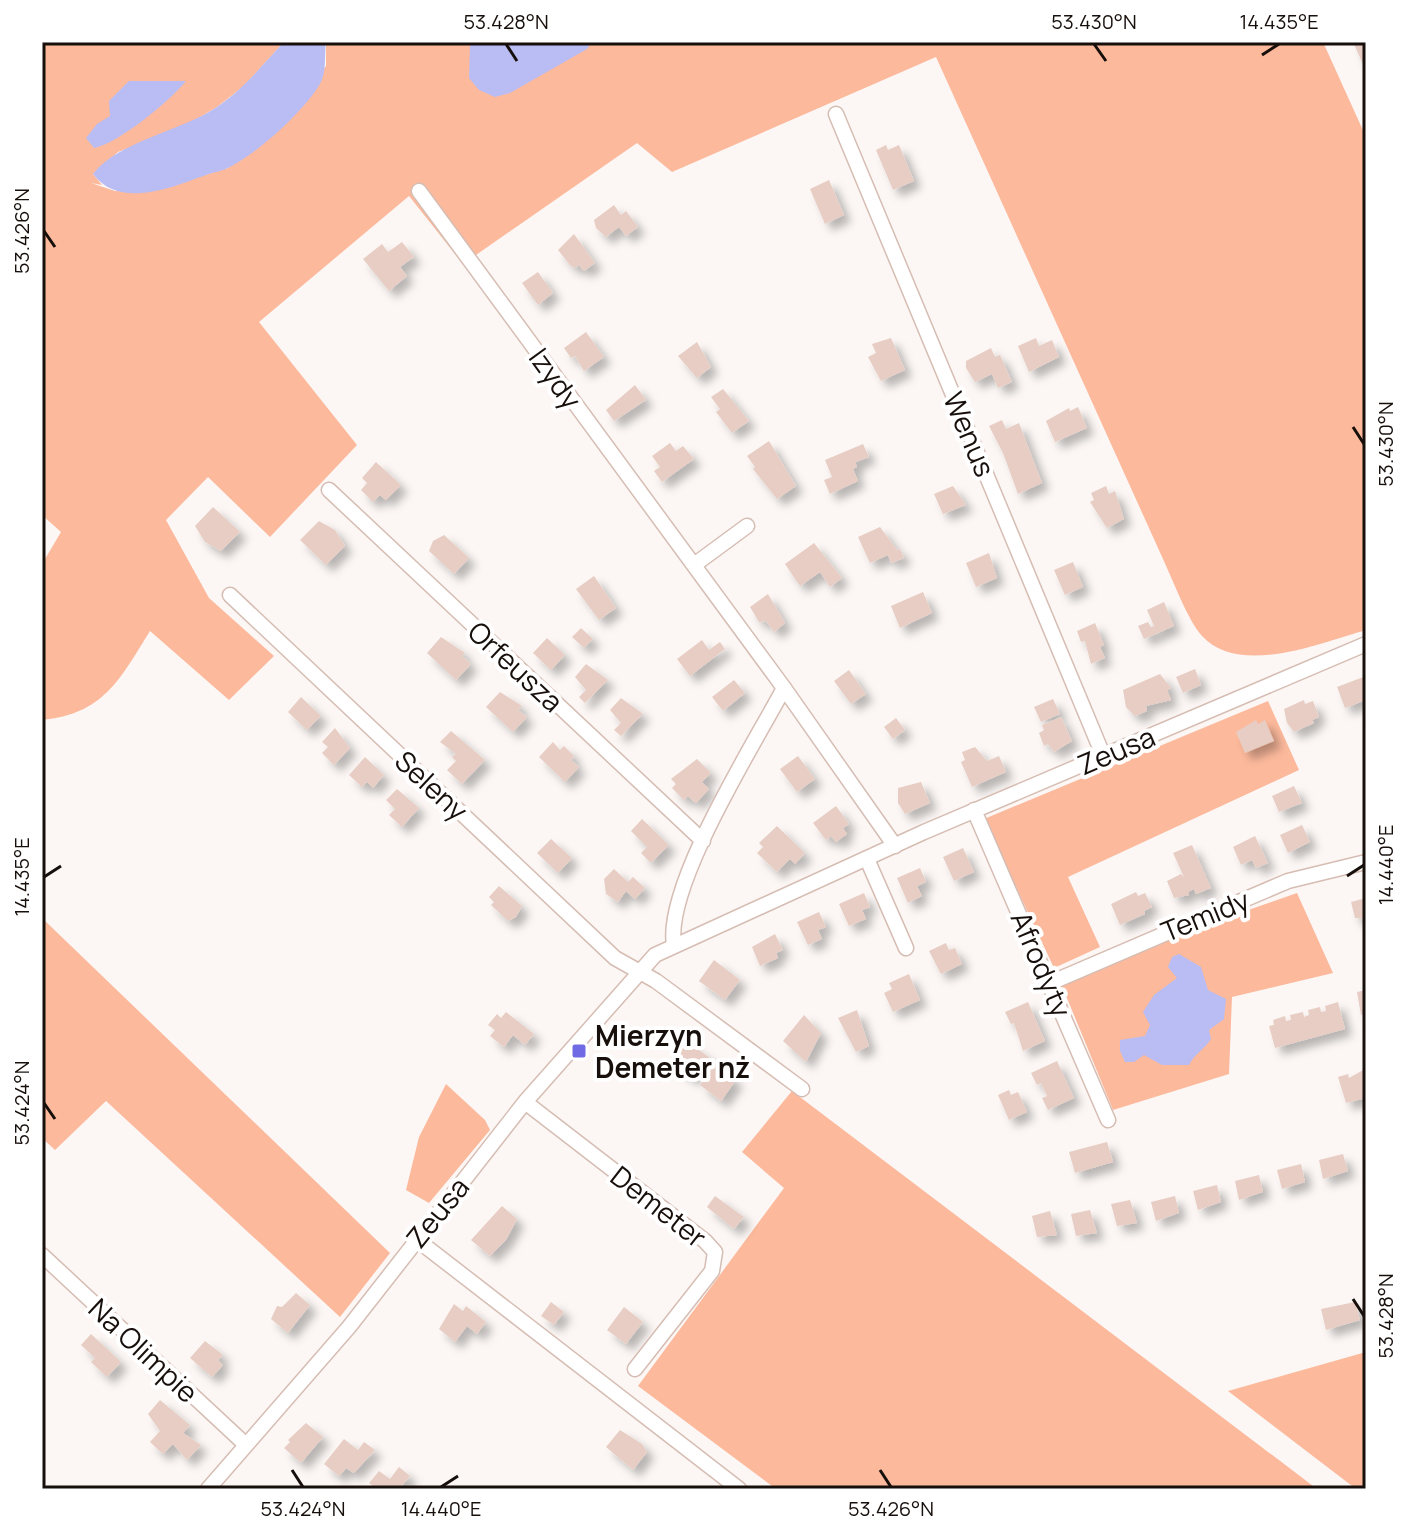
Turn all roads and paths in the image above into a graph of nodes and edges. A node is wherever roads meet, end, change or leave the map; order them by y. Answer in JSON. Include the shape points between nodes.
{"nodes":[{"id":1,"x":836,"y":114,"type":"dead end"},
{"id":2,"x":419,"y":191,"type":"dead end"},
{"id":3,"x":329,"y":490,"type":"dead end"},
{"id":4,"x":747,"y":526,"type":"dead end"},
{"id":5,"x":694,"y":565,"type":"junction"},
{"id":6,"x":230,"y":595,"type":"dead end"},
{"id":7,"x":1366,"y":644,"type":"edge"},
{"id":8,"x":784,"y":688,"type":"junction"},
{"id":9,"x":1103,"y":755,"type":"junction"},
{"id":10,"x":974,"y":810,"type":"junction"},
{"id":11,"x":703,"y":841,"type":"junction"},
{"id":12,"x":895,"y":846,"type":"junction"},
{"id":13,"x":867,"y":859,"type":"junction"},
{"id":14,"x":1366,"y":862,"type":"edge"},
{"id":15,"x":674,"y":945,"type":"junction"},
{"id":16,"x":906,"y":948,"type":"dead end"},
{"id":17,"x":638,"y":970,"type":"junction"},
{"id":18,"x":1050,"y":983,"type":"junction"},
{"id":19,"x":802,"y":1089,"type":"dead end"},
{"id":20,"x":525,"y":1102,"type":"junction"},
{"id":21,"x":1108,"y":1120,"type":"dead end"},
{"id":22,"x":416,"y":1239,"type":"junction"},
{"id":23,"x":42,"y":1255,"type":"edge"},
{"id":24,"x":635,"y":1369,"type":"dead end"},
{"id":25,"x":246,"y":1445,"type":"junction"},
{"id":26,"x":208,"y":1489,"type":"edge"},
{"id":27,"x":739,"y":1489,"type":"edge"}],
"edges":[{"from":1,"to":9,"type":"street","name":"Wenus"},
{"from":2,"to":5,"type":"street","name":"Izydy"},
{"from":3,"to":11,"type":"street","name":"Orfeusza"},
{"from":4,"to":5,"type":"street"},
{"from":5,"to":8,"type":"street","name":"Izydy"},
{"from":6,"to":17,"type":"street","name":"Seleny","via":[[615,958]]},
{"from":7,"to":9,"type":"street","name":"Zeusa"},
{"from":8,"to":11,"type":"street"},
{"from":8,"to":12,"type":"street","name":"Izydy"},
{"from":9,"to":10,"type":"street","name":"Zeusa"},
{"from":10,"to":12,"type":"street","name":"Zeusa"},
{"from":10,"to":18,"type":"street","name":"Afrodyty"},
{"from":11,"to":15,"type":"street","via":[[678,906]]},
{"from":12,"to":13,"type":"street","name":"Zeusa"},
{"from":13,"to":15,"type":"street","name":"Zeusa"},
{"from":13,"to":16,"type":"street"},
{"from":14,"to":18,"type":"street","name":"Temidy","via":[[1288,881]]},
{"from":15,"to":17,"type":"street","name":"Zeusa"},
{"from":17,"to":19,"type":"street","name":"Seleny"},
{"from":17,"to":20,"type":"street","name":"Zeusa"},
{"from":18,"to":21,"type":"street","name":"Afrodyty"},
{"from":20,"to":22,"type":"street","name":"Zeusa"},
{"from":20,"to":24,"type":"street","name":"Demeter","via":[[715,1252],[712,1271]]},
{"from":22,"to":25,"type":"street","name":"Zeusa","via":[[352,1324]]},
{"from":22,"to":27,"type":"street"},
{"from":23,"to":25,"type":"street","name":"Na Olimpie"},
{"from":25,"to":26,"type":"street","name":"Zeusa"}]}
